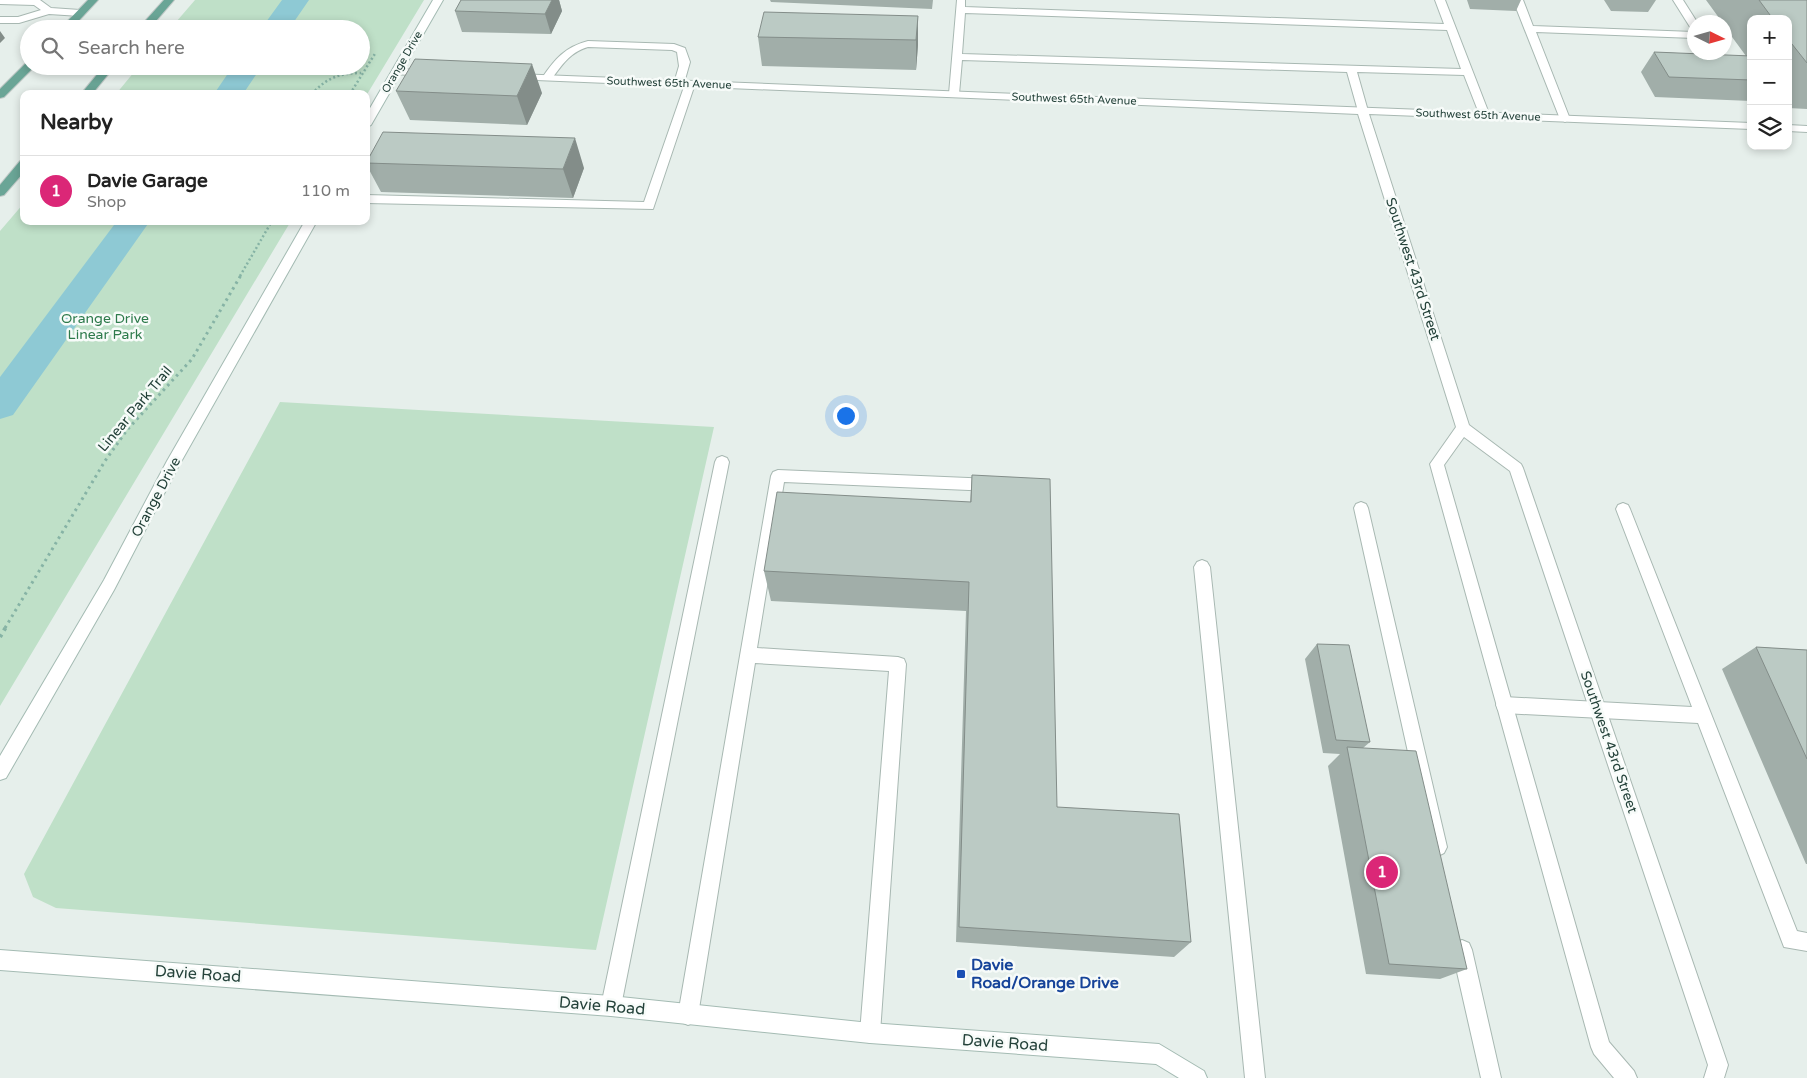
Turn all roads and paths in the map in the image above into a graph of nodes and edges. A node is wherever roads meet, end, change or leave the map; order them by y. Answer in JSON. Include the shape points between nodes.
{"nodes":[{"id":1,"x":93,"y":0,"type":"edge"},
{"id":2,"x":168,"y":0,"type":"edge"},
{"id":3,"x":438,"y":0,"type":"edge"},
{"id":4,"x":1440,"y":0,"type":"edge"},
{"id":5,"x":1518,"y":0,"type":"edge"},
{"id":6,"x":1678,"y":0,"type":"edge"},
{"id":7,"x":0,"y":1,"type":"edge"},
{"id":8,"x":961,"y":5,"type":"edge"},
{"id":9,"x":48,"y":11,"type":"junction"},
{"id":10,"x":80,"y":13,"type":"junction"},
{"id":11,"x":1688,"y":15,"type":"edge"},
{"id":12,"x":0,"y":20,"type":"edge"},
{"id":13,"x":73,"y":20,"type":"edge"},
{"id":14,"x":151,"y":20,"type":"edge"},
{"id":15,"x":1450,"y":27,"type":"junction"},
{"id":16,"x":1529,"y":29,"type":"junction"},
{"id":17,"x":1687,"y":35,"type":"edge"},
{"id":18,"x":957,"y":57,"type":"junction"},
{"id":19,"x":1351,"y":68,"type":"junction"},
{"id":20,"x":397,"y":72,"type":"junction"},
{"id":21,"x":1468,"y":72,"type":"junction"},
{"id":22,"x":444,"y":74,"type":"edge"},
{"id":23,"x":20,"y":75,"type":"edge"},
{"id":24,"x":102,"y":75,"type":"edge"},
{"id":25,"x":335,"y":75,"type":"edge"},
{"id":26,"x":509,"y":76,"type":"edge"},
{"id":27,"x":547,"y":78,"type":"junction"},
{"id":28,"x":685,"y":83,"type":"junction"},
{"id":29,"x":89,"y":90,"type":"edge"},
{"id":30,"x":316,"y":90,"type":"edge"},
{"id":31,"x":954,"y":94,"type":"junction"},
{"id":32,"x":0,"y":95,"type":"edge"},
{"id":33,"x":1363,"y":111,"type":"junction"},
{"id":34,"x":1485,"y":116,"type":"junction"},
{"id":35,"x":370,"y":118,"type":"edge"},
{"id":36,"x":1565,"y":119,"type":"junction"},
{"id":37,"x":1747,"y":126,"type":"edge"},
{"id":38,"x":1792,"y":128,"type":"edge"},
{"id":39,"x":1807,"y":129,"type":"edge"},
{"id":40,"x":20,"y":169,"type":"edge"},
{"id":41,"x":0,"y":192,"type":"edge"},
{"id":42,"x":370,"y":199,"type":"edge"},
{"id":43,"x":270,"y":225,"type":"edge"},
{"id":44,"x":309,"y":225,"type":"edge"},
{"id":45,"x":1464,"y":428,"type":"junction"},
{"id":46,"x":722,"y":462,"type":"dead end"},
{"id":47,"x":1002,"y":486,"type":"edge"},
{"id":48,"x":1361,"y":508,"type":"dead end"},
{"id":49,"x":1623,"y":509,"type":"dead end"},
{"id":50,"x":1202,"y":567,"type":"dead end"},
{"id":51,"x":0,"y":637,"type":"edge"},
{"id":52,"x":748,"y":655,"type":"junction"},
{"id":53,"x":1504,"y":705,"type":"junction"},
{"id":54,"x":1599,"y":710,"type":"junction"},
{"id":55,"x":1703,"y":715,"type":"junction"},
{"id":56,"x":0,"y":772,"type":"edge"},
{"id":57,"x":1442,"y":863,"type":"edge"},
{"id":58,"x":1457,"y":930,"type":"edge"},
{"id":59,"x":1807,"y":942,"type":"edge"},
{"id":60,"x":0,"y":960,"type":"edge"},
{"id":61,"x":611,"y":1006,"type":"junction"},
{"id":62,"x":688,"y":1015,"type":"junction"},
{"id":63,"x":870,"y":1033,"type":"junction"},
{"id":64,"x":1197,"y":1078,"type":"edge"},
{"id":65,"x":1255,"y":1078,"type":"edge"},
{"id":66,"x":1491,"y":1078,"type":"edge"},
{"id":67,"x":1627,"y":1078,"type":"edge"},
{"id":68,"x":1714,"y":1078,"type":"edge"}],
"edges":[{"from":1,"to":10,"type":"main road"},
{"from":2,"to":14,"type":"main road"},
{"from":3,"to":20,"type":"street","name":"Orange Drive"},
{"from":4,"to":15,"type":"street"},
{"from":5,"to":16,"type":"street"},
{"from":6,"to":11,"type":"street"},
{"from":7,"to":9,"type":"street","via":[[36,2]]},
{"from":8,"to":15,"type":"street"},
{"from":8,"to":18,"type":"street"},
{"from":9,"to":10,"type":"street"},
{"from":9,"to":12,"type":"street","via":[[18,20]]},
{"from":10,"to":13,"type":"main road"},
{"from":15,"to":21,"type":"street"},
{"from":16,"to":17,"type":"street"},
{"from":16,"to":36,"type":"street"},
{"from":18,"to":19,"type":"street"},
{"from":18,"to":31,"type":"street"},
{"from":19,"to":21,"type":"street"},
{"from":19,"to":33,"type":"street","name":"Southwest 43rd Street"},
{"from":20,"to":22,"type":"street"},
{"from":20,"to":35,"type":"street","name":"Orange Drive"},
{"from":21,"to":34,"type":"street"},
{"from":23,"to":32,"type":"main road"},
{"from":24,"to":29,"type":"main road"},
{"from":25,"to":30,"type":"path","via":[[328,77]]},
{"from":26,"to":27,"type":"street","name":"Southwest 65th Avenue"},
{"from":27,"to":28,"type":"street","name":"Southwest 65th Avenue"},
{"from":27,"to":28,"type":"street","via":[[562,57],[588,44],[681,50],[686,62]]},
{"from":28,"to":31,"type":"street","name":"Southwest 65th Avenue"},
{"from":28,"to":42,"type":"street","via":[[649,206]]},
{"from":31,"to":33,"type":"street","name":"Southwest 65th Avenue"},
{"from":33,"to":34,"type":"street","name":"Southwest 65th Avenue"},
{"from":33,"to":45,"type":"street","name":"Southwest 43rd Street"},
{"from":34,"to":36,"type":"street","name":"Southwest 65th Avenue"},
{"from":36,"to":37,"type":"street","name":"Southwest 65th Avenue"},
{"from":38,"to":39,"type":"street"},
{"from":40,"to":41,"type":"main road"},
{"from":43,"to":51,"type":"path","name":"Linear Park Trail","via":[[192,359],[127,430],[105,461]]},
{"from":44,"to":56,"type":"street","name":"Orange Drive","via":[[172,465],[109,585]]},
{"from":45,"to":53,"type":"street","via":[[1436,464]]},
{"from":45,"to":54,"type":"street","name":"Southwest 43rd Street","via":[[1516,468]]},
{"from":46,"to":61,"type":"street"},
{"from":47,"to":52,"type":"street","via":[[778,476]]},
{"from":48,"to":57,"type":"street"},
{"from":49,"to":55,"type":"street"},
{"from":50,"to":65,"type":"street"},
{"from":52,"to":62,"type":"street"},
{"from":52,"to":63,"type":"street","via":[[898,664]]},
{"from":53,"to":54,"type":"street"},
{"from":53,"to":67,"type":"street","via":[[1601,1047]]},
{"from":54,"to":55,"type":"street"},
{"from":54,"to":68,"type":"street","name":"Southwest 43rd Street","via":[[1718,1065]]},
{"from":55,"to":59,"type":"street","via":[[1791,940]]},
{"from":58,"to":66,"type":"street"},
{"from":60,"to":61,"type":"street","name":"Davie Road"},
{"from":61,"to":62,"type":"street","name":"Davie Road"},
{"from":62,"to":63,"type":"street","name":"Davie Road"},
{"from":63,"to":64,"type":"street","name":"Davie Road","via":[[1159,1054]]}]}
